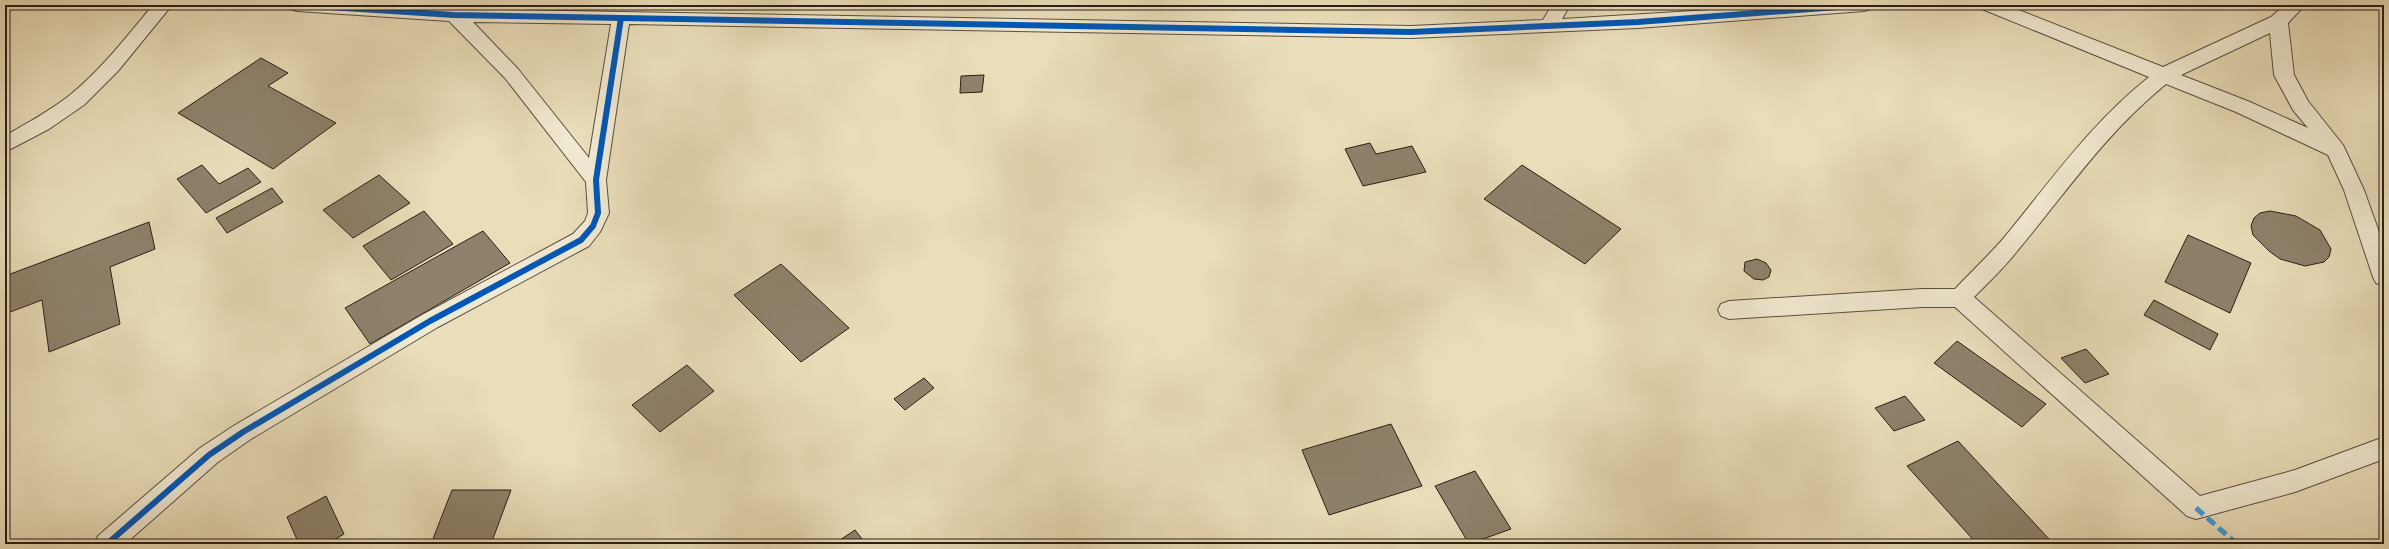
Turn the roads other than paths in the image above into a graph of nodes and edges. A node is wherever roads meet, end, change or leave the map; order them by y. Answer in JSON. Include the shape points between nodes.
{"nodes":[{"id":1,"x":163,"y":5,"type":"edge"},
{"id":2,"x":297,"y":5,"type":"edge"},
{"id":3,"x":1561,"y":5,"type":"edge"},
{"id":4,"x":1864,"y":5,"type":"edge"},
{"id":5,"x":1989,"y":5,"type":"edge"},
{"id":6,"x":2296,"y":5,"type":"edge"},
{"id":7,"x":454,"y":15,"type":"junction"},
{"id":8,"x":620,"y":18,"type":"junction"},
{"id":9,"x":2278,"y":21,"type":"junction"},
{"id":10,"x":1549,"y":27,"type":"junction"},
{"id":11,"x":2164,"y":74,"type":"junction"},
{"id":12,"x":5,"y":145,"type":"edge"},
{"id":13,"x":2336,"y":150,"type":"junction"},
{"id":14,"x":596,"y":180,"type":"junction"},
{"id":15,"x":2384,"y":277,"type":"edge"},
{"id":16,"x":1960,"y":298,"type":"junction"},
{"id":17,"x":1728,"y":310,"type":"dead end"},
{"id":18,"x":2384,"y":448,"type":"edge"},
{"id":19,"x":106,"y":544,"type":"edge"}],
"edges":[{"from":1,"to":12,"type":"street","via":[[111,66],[78,99],[60,113]]},
{"from":2,"to":7,"type":"street"},
{"from":3,"to":10,"type":"street"},
{"from":4,"to":10,"type":"street","via":[[1744,16]]},
{"from":5,"to":11,"type":"street"},
{"from":6,"to":9,"type":"street"},
{"from":7,"to":8,"type":"street"},
{"from":7,"to":14,"type":"street","via":[[482,38],[520,82],[566,145]]},
{"from":8,"to":10,"type":"street","via":[[1410,32]]},
{"from":8,"to":14,"type":"street"},
{"from":9,"to":11,"type":"street"},
{"from":9,"to":13,"type":"street","via":[[2284,75],[2300,105]]},
{"from":11,"to":13,"type":"street"},
{"from":11,"to":16,"type":"street","via":[[2107,126],[2065,174],[2010,245]]},
{"from":13,"to":15,"type":"street","via":[[2354,190]]},
{"from":14,"to":19,"type":"street","via":[[600,201],[597,221],[581,240],[430,322],[243,432],[209,455]]},
{"from":16,"to":17,"type":"street"},
{"from":16,"to":18,"type":"street","via":[[2196,508],[2295,481]]}]}
